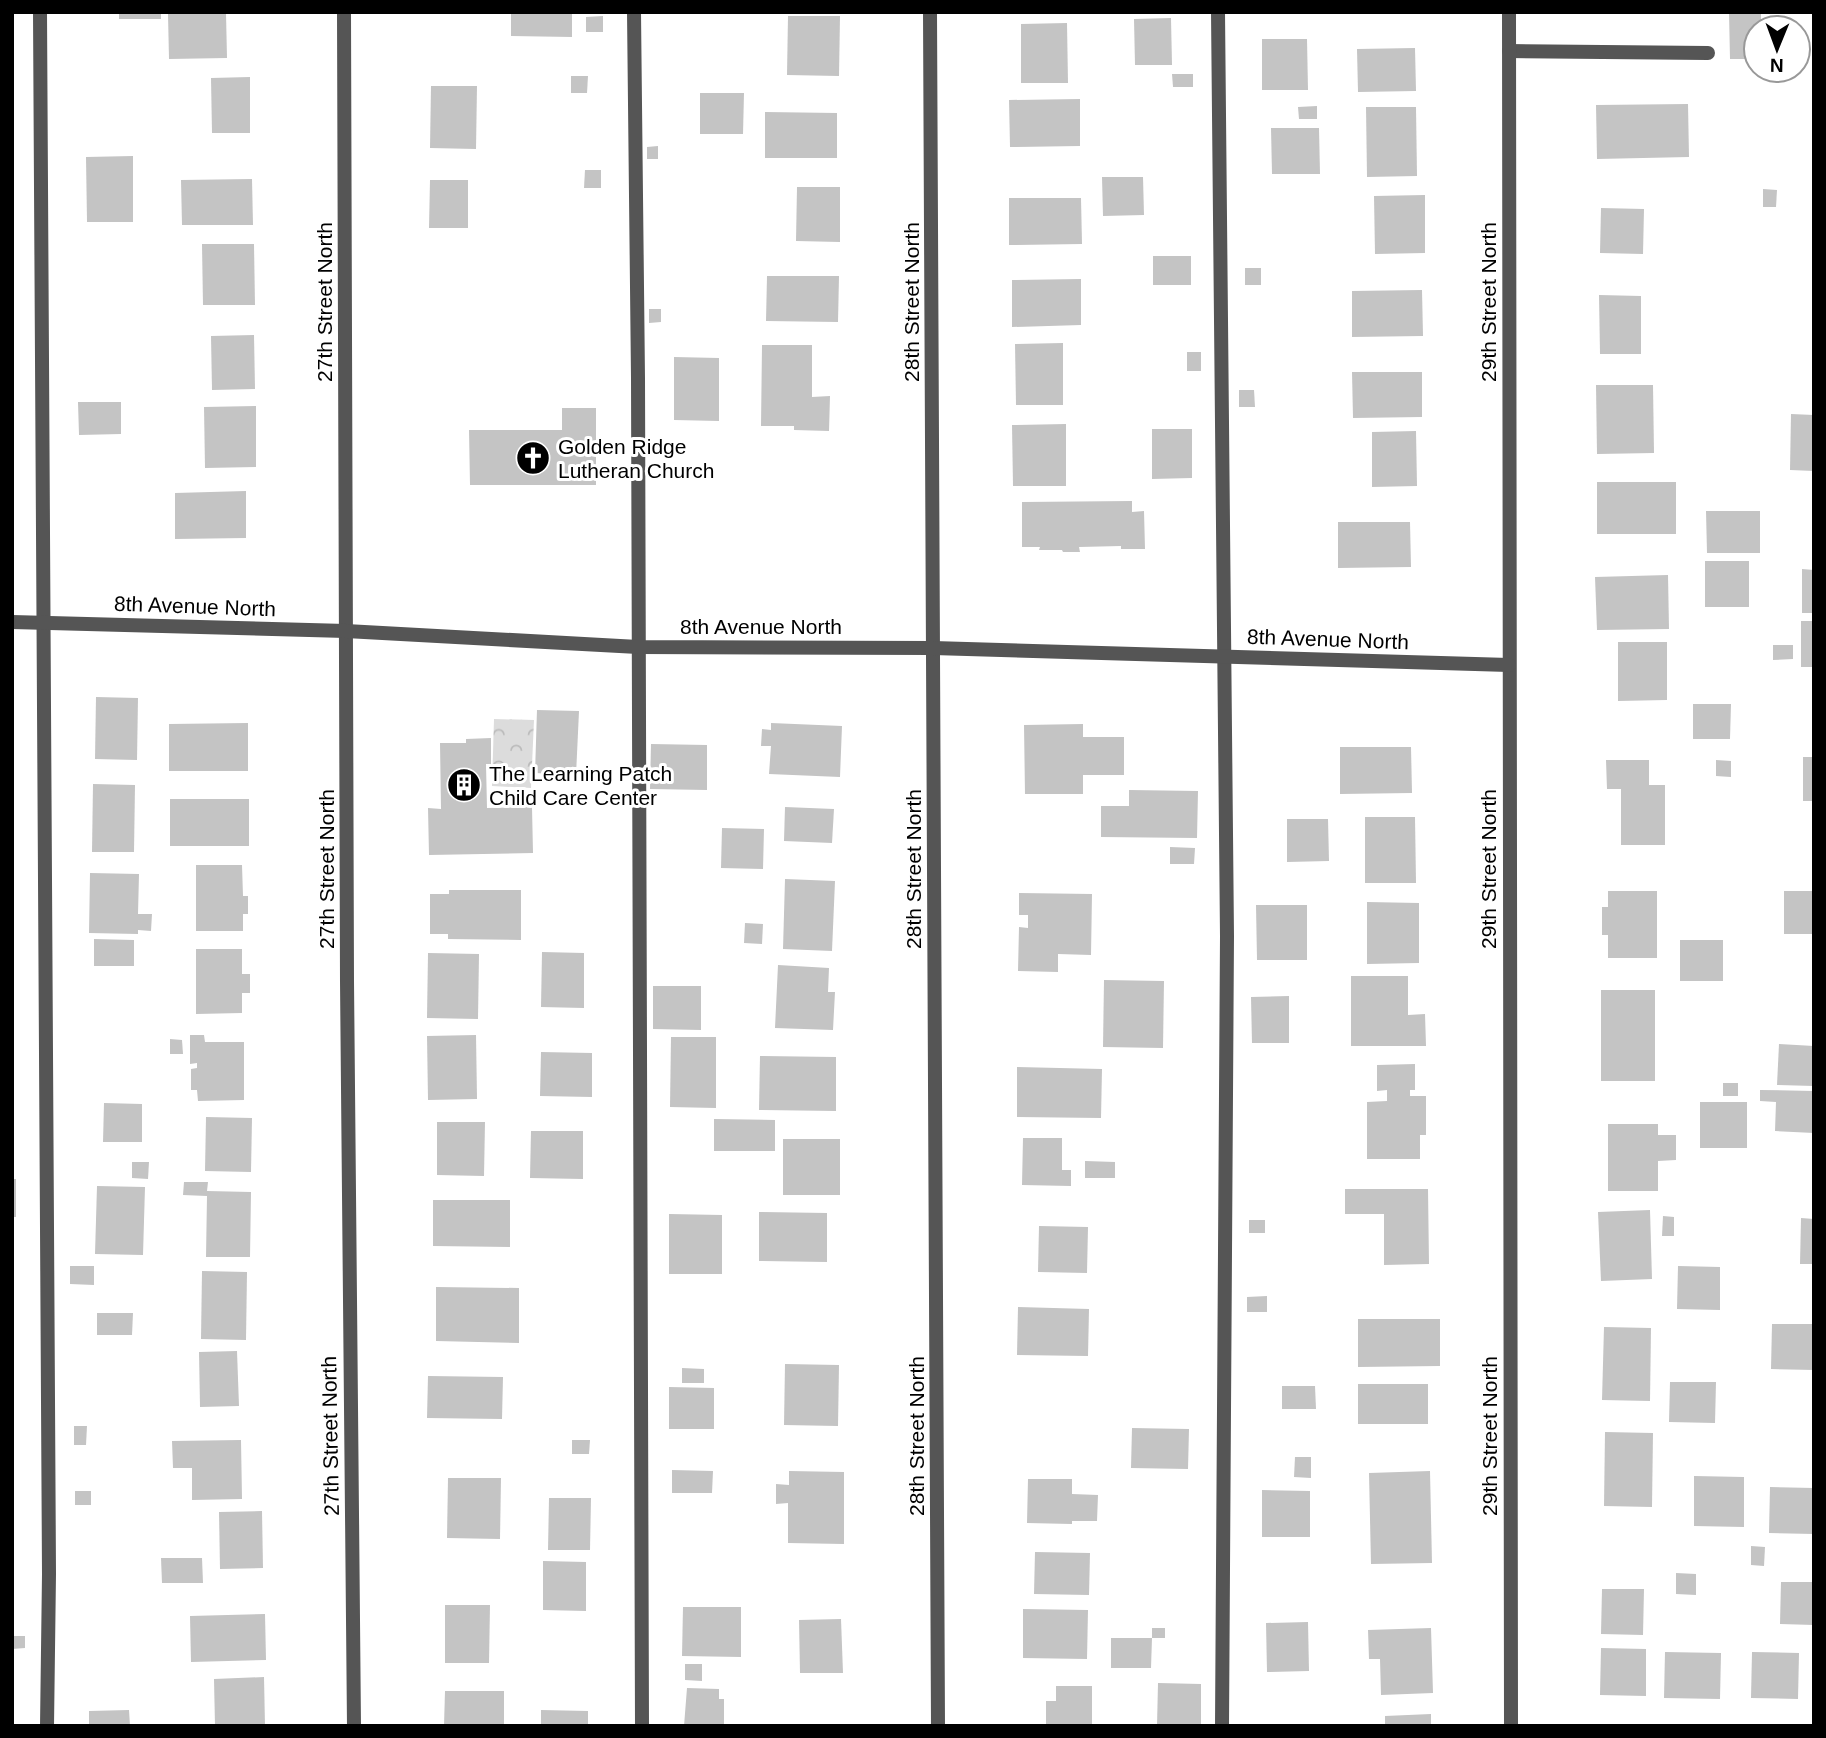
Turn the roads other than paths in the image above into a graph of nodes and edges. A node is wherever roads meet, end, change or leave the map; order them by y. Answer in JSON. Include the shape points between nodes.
{"nodes":[{"id":1,"x":40,"y":12,"type":"edge"},
{"id":2,"x":344,"y":12,"type":"edge"},
{"id":3,"x":634,"y":12,"type":"edge"},
{"id":4,"x":930,"y":12,"type":"edge"},
{"id":5,"x":1218,"y":12,"type":"edge"},
{"id":6,"x":1509,"y":12,"type":"edge"},
{"id":7,"x":1509,"y":51,"type":"junction"},
{"id":8,"x":1708,"y":54,"type":"dead end"},
{"id":9,"x":12,"y":622,"type":"edge"},
{"id":10,"x":44,"y":623,"type":"junction"},
{"id":11,"x":346,"y":631,"type":"junction"},
{"id":12,"x":638,"y":647,"type":"junction"},
{"id":13,"x":933,"y":648,"type":"junction"},
{"id":14,"x":1224,"y":657,"type":"junction"},
{"id":15,"x":1509,"y":665,"type":"junction"},
{"id":16,"x":47,"y":1726,"type":"edge"},
{"id":17,"x":354,"y":1726,"type":"edge"},
{"id":18,"x":642,"y":1726,"type":"edge"},
{"id":19,"x":938,"y":1726,"type":"edge"},
{"id":20,"x":1222,"y":1726,"type":"edge"},
{"id":21,"x":1511,"y":1726,"type":"edge"}],
"edges":[{"from":1,"to":10,"type":"street"},
{"from":2,"to":11,"type":"street","name":"27th Street North"},
{"from":3,"to":12,"type":"street"},
{"from":4,"to":13,"type":"street","name":"28th Street North"},
{"from":5,"to":14,"type":"street"},
{"from":6,"to":7,"type":"street","name":"29th Street North"},
{"from":7,"to":8,"type":"street"},
{"from":7,"to":15,"type":"street","name":"29th Street North"},
{"from":9,"to":10,"type":"street","name":"8th Avenue North"},
{"from":10,"to":11,"type":"street","name":"8th Avenue North"},
{"from":10,"to":16,"type":"street"},
{"from":11,"to":12,"type":"street","name":"8th Avenue North"},
{"from":11,"to":17,"type":"street","name":"27th Street North"},
{"from":12,"to":13,"type":"street","name":"8th Avenue North"},
{"from":12,"to":18,"type":"street"},
{"from":13,"to":14,"type":"street","name":"8th Avenue North"},
{"from":13,"to":19,"type":"street","name":"28th Street North"},
{"from":14,"to":15,"type":"street","name":"8th Avenue North"},
{"from":14,"to":20,"type":"street","via":[[1227,936]]},
{"from":15,"to":21,"type":"street","name":"29th Street North"}]}
